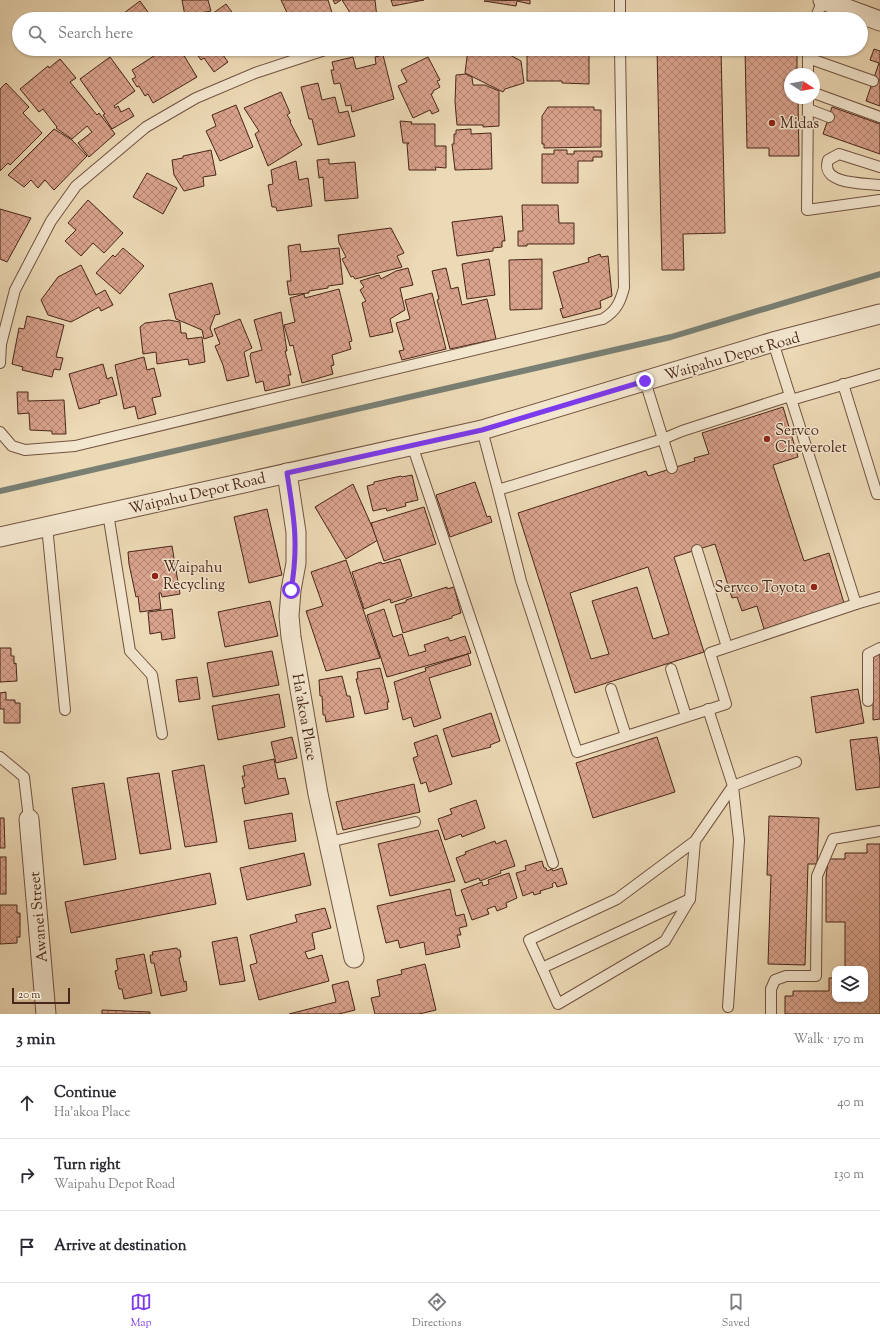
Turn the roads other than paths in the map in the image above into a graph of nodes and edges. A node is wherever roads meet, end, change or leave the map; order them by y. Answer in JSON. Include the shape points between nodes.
{"nodes":[{"id":1,"x":620,"y":0,"type":"edge"},
{"id":2,"x":823,"y":0,"type":"edge"},
{"id":3,"x":620,"y":12,"type":"edge"},
{"id":4,"x":818,"y":12,"type":"edge"},
{"id":5,"x":863,"y":12,"type":"edge"},
{"id":6,"x":868,"y":14,"type":"edge"},
{"id":7,"x":879,"y":17,"type":"edge"},
{"id":8,"x":307,"y":56,"type":"edge"},
{"id":9,"x":620,"y":56,"type":"edge"},
{"id":10,"x":808,"y":56,"type":"edge"},
{"id":11,"x":815,"y":56,"type":"edge"},
{"id":12,"x":808,"y":68,"type":"edge"},
{"id":13,"x":873,"y":81,"type":"dead end"},
{"id":14,"x":820,"y":95,"type":"edge"},
{"id":15,"x":808,"y":104,"type":"edge"},
{"id":16,"x":808,"y":110,"type":"junction"},
{"id":17,"x":829,"y":117,"type":"dead end"},
{"id":18,"x":880,"y":117,"type":"edge"},
{"id":19,"x":880,"y":167,"type":"edge"},
{"id":20,"x":880,"y":185,"type":"edge"},
{"id":21,"x":880,"y":200,"type":"edge"},
{"id":22,"x":880,"y":314,"type":"edge"},
{"id":23,"x":773,"y":342,"type":"junction"},
{"id":24,"x":0,"y":363,"type":"edge"},
{"id":25,"x":880,"y":374,"type":"edge"},
{"id":26,"x":645,"y":381,"type":"junction"},
{"id":27,"x":843,"y":384,"type":"junction"},
{"id":28,"x":791,"y":398,"type":"junction"},
{"id":29,"x":482,"y":430,"type":"junction"},
{"id":30,"x":0,"y":432,"type":"edge"},
{"id":31,"x":663,"y":439,"type":"junction"},
{"id":32,"x":412,"y":445,"type":"junction"},
{"id":33,"x":672,"y":468,"type":"dead end"},
{"id":34,"x":287,"y":473,"type":"junction"},
{"id":35,"x":498,"y":490,"type":"junction"},
{"id":36,"x":879,"y":497,"type":"edge"},
{"id":37,"x":108,"y":512,"type":"junction"},
{"id":38,"x":47,"y":526,"type":"junction"},
{"id":39,"x":0,"y":537,"type":"edge"},
{"id":40,"x":697,"y":550,"type":"dead end"},
{"id":41,"x":880,"y":597,"type":"edge"},
{"id":42,"x":856,"y":604,"type":"junction"},
{"id":43,"x":727,"y":647,"type":"junction"},
{"id":44,"x":880,"y":648,"type":"edge"},
{"id":45,"x":671,"y":669,"type":"dead end"},
{"id":46,"x":611,"y":689,"type":"dead end"},
{"id":47,"x":868,"y":701,"type":"dead end"},
{"id":48,"x":708,"y":709,"type":"junction"},
{"id":49,"x":65,"y":710,"type":"dead end"},
{"id":50,"x":686,"y":716,"type":"junction"},
{"id":51,"x":162,"y":734,"type":"dead end"},
{"id":52,"x":626,"y":736,"type":"junction"},
{"id":53,"x":0,"y":757,"type":"edge"},
{"id":54,"x":796,"y":762,"type":"dead end"},
{"id":55,"x":732,"y":786,"type":"junction"},
{"id":56,"x":29,"y":819,"type":"joint"},
{"id":57,"x":415,"y":822,"type":"dead end"},
{"id":58,"x":880,"y":831,"type":"edge"},
{"id":59,"x":695,"y":841,"type":"junction"},
{"id":60,"x":329,"y":842,"type":"junction"},
{"id":61,"x":553,"y":863,"type":"dead end"},
{"id":62,"x":690,"y":899,"type":"junction"},
{"id":63,"x":354,"y":958,"type":"dead end"},
{"id":64,"x":542,"y":968,"type":"junction"},
{"id":65,"x":728,"y":1007,"type":"dead end"},
{"id":66,"x":46,"y":1014,"type":"edge"},
{"id":67,"x":771,"y":1014,"type":"edge"}],
"edges":[{"from":1,"to":3,"type":"lane"},
{"from":2,"to":4,"type":"lane"},
{"from":2,"to":5,"type":"street"},
{"from":6,"to":7,"type":"street"},
{"from":8,"to":24,"type":"lane","via":[[255,73],[196,98],[146,126],[76,186],[51,221],[15,290],[1,344]]},
{"from":9,"to":30,"type":"lane","via":[[624,288],[621,302],[614,312],[603,319],[75,446],[25,450],[12,446]]},
{"from":10,"to":12,"type":"lane"},
{"from":11,"to":13,"type":"lane"},
{"from":14,"to":18,"type":"lane"},
{"from":15,"to":16,"type":"lane"},
{"from":16,"to":17,"type":"lane"},
{"from":16,"to":21,"type":"lane","via":[[807,210]]},
{"from":19,"to":20,"type":"lane","via":[[839,154],[832,156],[826,165],[828,172],[841,181]]},
{"from":22,"to":23,"type":"street","name":"Waipahu Depot Road"},
{"from":23,"to":26,"type":"street","name":"Waipahu Depot Road"},
{"from":23,"to":28,"type":"lane"},
{"from":25,"to":27,"type":"lane"},
{"from":26,"to":29,"type":"street","name":"Waipahu Depot Road"},
{"from":26,"to":31,"type":"lane"},
{"from":27,"to":28,"type":"lane"},
{"from":27,"to":36,"type":"lane"},
{"from":28,"to":31,"type":"lane"},
{"from":28,"to":42,"type":"lane"},
{"from":29,"to":32,"type":"street","name":"Waipahu Depot Road"},
{"from":29,"to":35,"type":"lane"},
{"from":31,"to":33,"type":"lane"},
{"from":31,"to":35,"type":"lane"},
{"from":32,"to":34,"type":"street","name":"Waipahu Depot Road"},
{"from":32,"to":61,"type":"lane"},
{"from":34,"to":37,"type":"street","name":"Waipahu Depot Road"},
{"from":34,"to":60,"type":"street","name":"Ha'akoa Place","via":[[296,532],[296,563],[289,616],[291,637],[318,794]]},
{"from":35,"to":52,"type":"lane","via":[[521,582],[577,752]]},
{"from":37,"to":38,"type":"street","name":"Waipahu Depot Road"},
{"from":37,"to":51,"type":"lane","via":[[130,651],[152,675]]},
{"from":38,"to":39,"type":"street","name":"Waipahu Depot Road"},
{"from":38,"to":49,"type":"lane"},
{"from":40,"to":43,"type":"lane"},
{"from":41,"to":42,"type":"lane"},
{"from":42,"to":43,"type":"lane"},
{"from":43,"to":48,"type":"lane","via":[[710,653],[726,704]]},
{"from":44,"to":47,"type":"lane","via":[[868,654]]},
{"from":45,"to":50,"type":"lane"},
{"from":46,"to":52,"type":"lane"},
{"from":48,"to":50,"type":"lane"},
{"from":48,"to":55,"type":"lane"},
{"from":50,"to":52,"type":"lane"},
{"from":53,"to":56,"type":"lane","via":[[24,777]]},
{"from":54,"to":55,"type":"lane"},
{"from":55,"to":59,"type":"lane"},
{"from":55,"to":65,"type":"lane","via":[[739,840]]},
{"from":56,"to":66,"type":"street","name":"Awanei Street"},
{"from":57,"to":60,"type":"lane"},
{"from":58,"to":67,"type":"lane","via":[[833,839],[817,876],[816,976],[786,976],[775,980],[771,989]]},
{"from":59,"to":62,"type":"lane"},
{"from":59,"to":64,"type":"lane","via":[[617,900],[529,940]]},
{"from":60,"to":63,"type":"street","name":"Ha'akoa Place"},
{"from":62,"to":64,"type":"lane"},
{"from":62,"to":64,"type":"lane","via":[[665,941],[558,1004]]}]}
